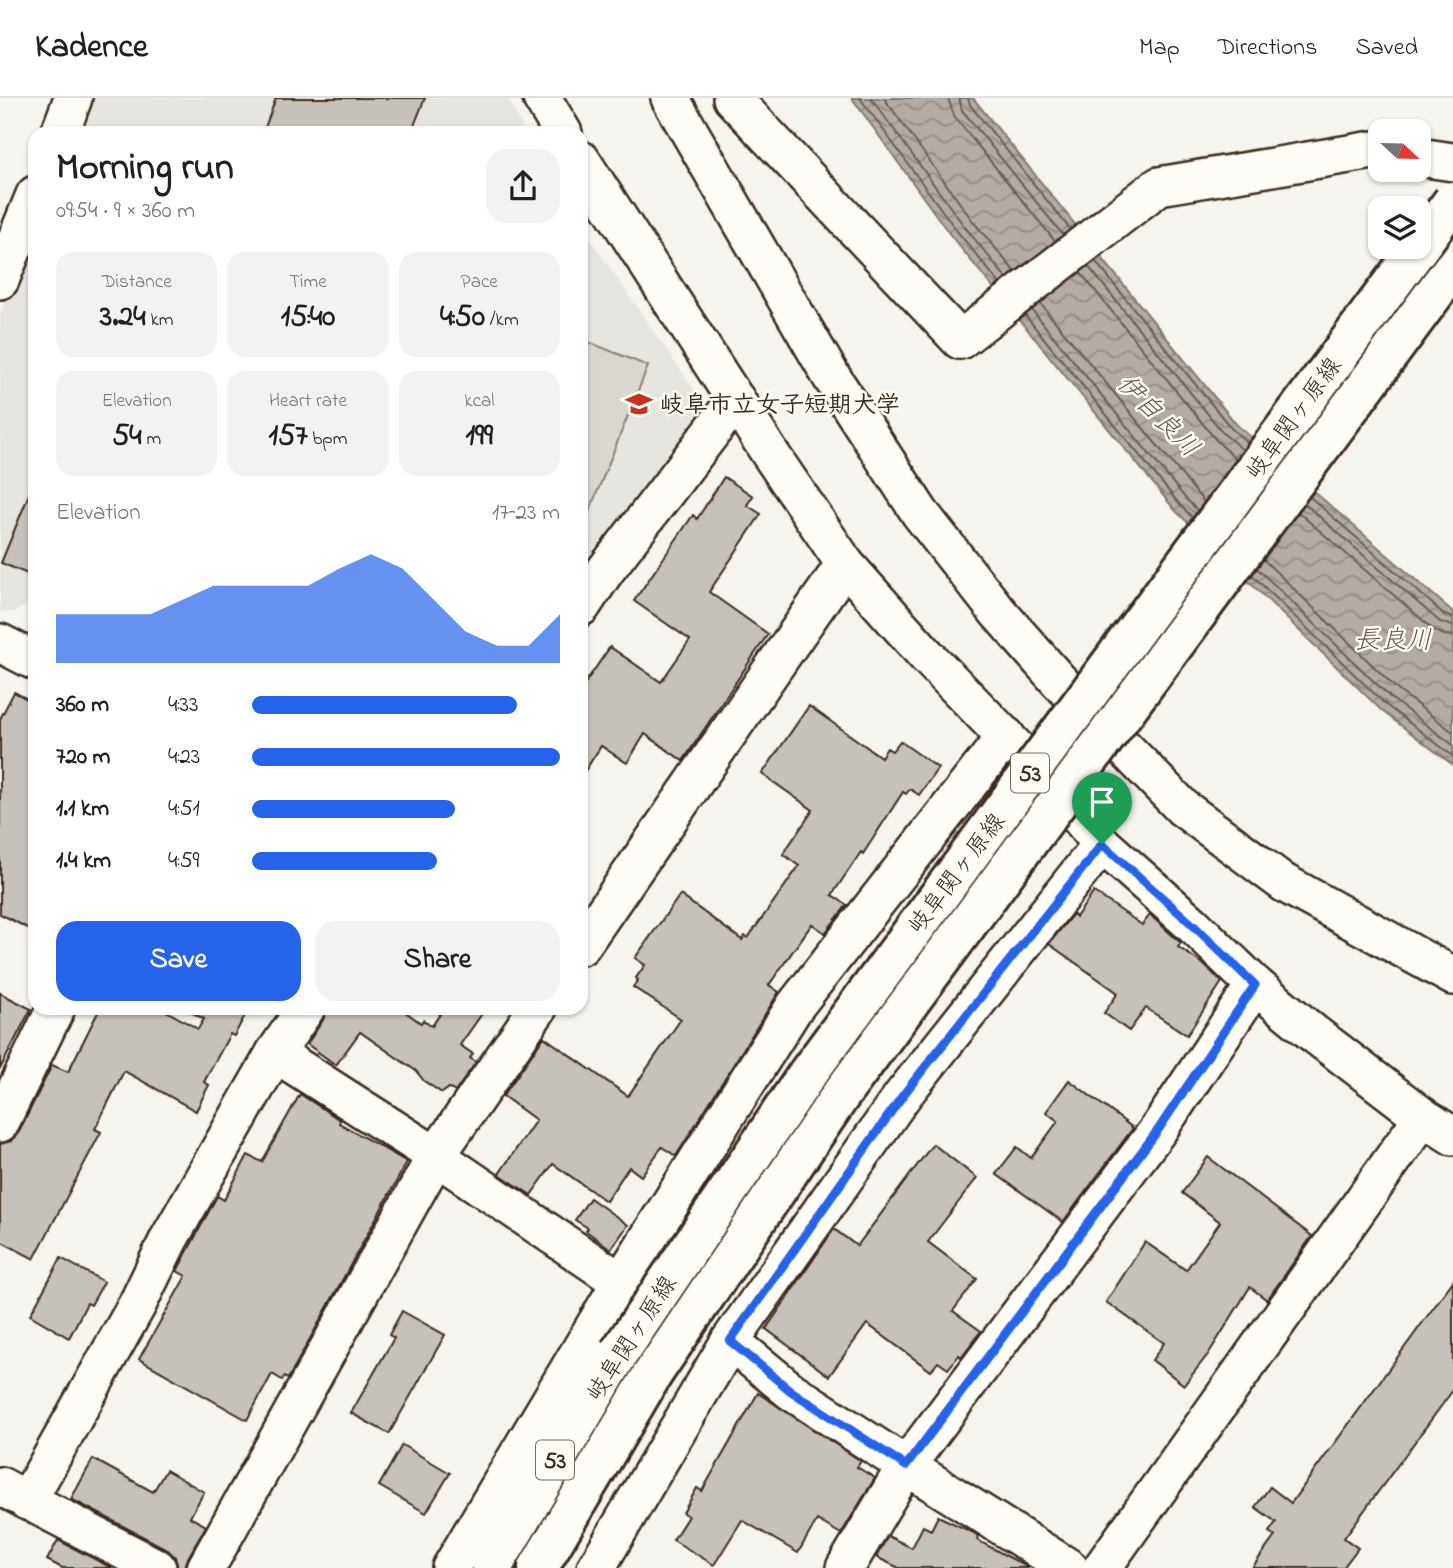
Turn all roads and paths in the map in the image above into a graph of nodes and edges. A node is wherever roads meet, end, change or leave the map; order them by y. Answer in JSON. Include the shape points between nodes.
{"nodes":[{"id":1,"x":74,"y":98,"type":"edge"},
{"id":2,"x":542,"y":98,"type":"edge"},
{"id":3,"x":670,"y":98,"type":"edge"},
{"id":4,"x":732,"y":98,"type":"edge"},
{"id":5,"x":63,"y":126,"type":"edge"},
{"id":6,"x":559,"y":126,"type":"edge"},
{"id":7,"x":1368,"y":151,"type":"edge"},
{"id":8,"x":1432,"y":159,"type":"edge"},
{"id":9,"x":1453,"y":162,"type":"edge"},
{"id":10,"x":588,"y":171,"type":"edge"},
{"id":11,"x":1453,"y":201,"type":"edge"},
{"id":12,"x":28,"y":212,"type":"edge"},
{"id":13,"x":1453,"y":268,"type":"edge"},
{"id":14,"x":0,"y":281,"type":"edge"},
{"id":15,"x":736,"y":400,"type":"junction"},
{"id":16,"x":845,"y":564,"type":"junction"},
{"id":17,"x":588,"y":597,"type":"edge"},
{"id":18,"x":0,"y":643,"type":"edge"},
{"id":19,"x":28,"y":657,"type":"edge"},
{"id":20,"x":1006,"y":736,"type":"junction"},
{"id":21,"x":1102,"y":844,"type":"junction"},
{"id":22,"x":588,"y":936,"type":"edge"},
{"id":23,"x":1453,"y":976,"type":"edge"},
{"id":24,"x":1255,"y":985,"type":"junction"},
{"id":25,"x":53,"y":1015,"type":"edge"},
{"id":26,"x":301,"y":1015,"type":"edge"},
{"id":27,"x":533,"y":1015,"type":"edge"},
{"id":28,"x":275,"y":1053,"type":"junction"},
{"id":29,"x":0,"y":1124,"type":"edge"},
{"id":30,"x":1438,"y":1127,"type":"edge"},
{"id":31,"x":436,"y":1156,"type":"junction"},
{"id":32,"x":621,"y":1282,"type":"junction"},
{"id":33,"x":730,"y":1341,"type":"junction"},
{"id":34,"x":906,"y":1466,"type":"junction"},
{"id":35,"x":14,"y":1494,"type":"edge"},
{"id":36,"x":157,"y":1568,"type":"edge"},
{"id":37,"x":206,"y":1568,"type":"edge"},
{"id":38,"x":451,"y":1568,"type":"edge"},
{"id":39,"x":492,"y":1568,"type":"edge"},
{"id":40,"x":538,"y":1568,"type":"edge"},
{"id":41,"x":596,"y":1568,"type":"edge"},
{"id":42,"x":845,"y":1568,"type":"edge"},
{"id":43,"x":1069,"y":1568,"type":"edge"},
{"id":44,"x":1102,"y":1568,"type":"edge"}],
"edges":[{"from":1,"to":5,"type":"street"},
{"from":2,"to":6,"type":"street"},
{"from":3,"to":23,"type":"street","via":[[831,376],[920,513],[1050,671],[1183,808],[1284,883]]},
{"from":4,"to":7,"type":"street","via":[[960,340],[1159,186]]},
{"from":8,"to":9,"type":"street"},
{"from":10,"to":15,"type":"street"},
{"from":11,"to":39,"type":"main road","name":"岐阜関ヶ原線","number":"53","bridge":true,"via":[[808,1073],[619,1353]]},
{"from":12,"to":14,"type":"street"},
{"from":13,"to":40,"type":"main road","name":"岐阜関ヶ原線","number":"53","bridge":true,"via":[[840,1096],[652,1375]]},
{"from":15,"to":16,"type":"street"},
{"from":15,"to":17,"type":"street"},
{"from":16,"to":20,"type":"street"},
{"from":16,"to":22,"type":"street"},
{"from":18,"to":19,"type":"street"},
{"from":20,"to":21,"type":"street"},
{"from":20,"to":32,"type":"street","via":[[795,1006]]},
{"from":21,"to":24,"type":"street"},
{"from":21,"to":33,"type":"street","via":[[903,1095]]},
{"from":24,"to":30,"type":"street"},
{"from":24,"to":34,"type":"street","via":[[1158,1130]]},
{"from":25,"to":29,"type":"street"},
{"from":26,"to":28,"type":"street"},
{"from":27,"to":31,"type":"street"},
{"from":28,"to":31,"type":"street"},
{"from":28,"to":35,"type":"street","via":[[169,1239],[137,1305]]},
{"from":30,"to":44,"type":"street"},
{"from":31,"to":32,"type":"street"},
{"from":31,"to":37,"type":"street"},
{"from":32,"to":38,"type":"street"},
{"from":33,"to":34,"type":"street","via":[[791,1391]]},
{"from":33,"to":41,"type":"street"},
{"from":34,"to":42,"type":"street"},
{"from":34,"to":43,"type":"street"},
{"from":35,"to":36,"type":"street"}]}
